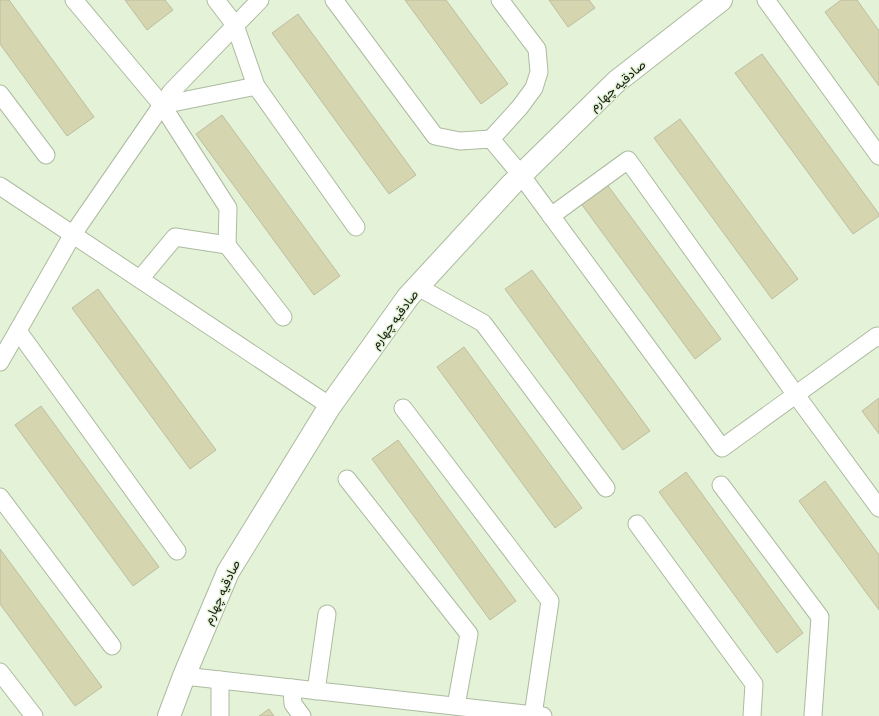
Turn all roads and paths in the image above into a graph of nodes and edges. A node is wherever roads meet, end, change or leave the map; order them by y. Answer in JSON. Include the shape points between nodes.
{"nodes":[{"id":1,"x":74,"y":0,"type":"edge"},
{"id":2,"x":216,"y":0,"type":"edge"},
{"id":3,"x":260,"y":0,"type":"edge"},
{"id":4,"x":334,"y":0,"type":"edge"},
{"id":5,"x":500,"y":0,"type":"edge"},
{"id":6,"x":721,"y":0,"type":"edge"},
{"id":7,"x":766,"y":0,"type":"edge"},
{"id":8,"x":235,"y":25,"type":"junction"},
{"id":9,"x":256,"y":86,"type":"junction"},
{"id":10,"x":0,"y":94,"type":"edge"},
{"id":11,"x":162,"y":105,"type":"junction"},
{"id":12,"x":491,"y":139,"type":"junction"},
{"id":13,"x":46,"y":155,"type":"dead end"},
{"id":14,"x":879,"y":156,"type":"edge"},
{"id":15,"x":520,"y":175,"type":"junction"},
{"id":16,"x":0,"y":186,"type":"edge"},
{"id":17,"x":550,"y":216,"type":"junction"},
{"id":18,"x":356,"y":227,"type":"dead end"},
{"id":19,"x":73,"y":234,"type":"junction"},
{"id":20,"x":227,"y":245,"type":"junction"},
{"id":21,"x":140,"y":280,"type":"junction"},
{"id":22,"x":418,"y":287,"type":"junction"},
{"id":23,"x":283,"y":316,"type":"dead end"},
{"id":24,"x":10,"y":338,"type":"edge"},
{"id":25,"x":879,"y":338,"type":"edge"},
{"id":26,"x":0,"y":362,"type":"edge"},
{"id":27,"x":796,"y":395,"type":"junction"},
{"id":28,"x":330,"y":406,"type":"junction"},
{"id":29,"x":403,"y":408,"type":"dead end"},
{"id":30,"x":347,"y":479,"type":"dead end"},
{"id":31,"x":720,"y":485,"type":"dead end"},
{"id":32,"x":606,"y":488,"type":"dead end"},
{"id":33,"x":0,"y":497,"type":"edge"},
{"id":34,"x":879,"y":508,"type":"edge"},
{"id":35,"x":637,"y":524,"type":"dead end"},
{"id":36,"x":177,"y":551,"type":"dead end"},
{"id":37,"x":327,"y":614,"type":"dead end"},
{"id":38,"x":112,"y":646,"type":"dead end"},
{"id":39,"x":0,"y":672,"type":"edge"},
{"id":40,"x":184,"y":676,"type":"junction"},
{"id":41,"x":220,"y":680,"type":"junction"},
{"id":42,"x":292,"y":688,"type":"junction"},
{"id":43,"x":316,"y":691,"type":"junction"},
{"id":44,"x":410,"y":701,"type":"junction"},
{"id":45,"x":456,"y":706,"type":"junction"},
{"id":46,"x":538,"y":715,"type":"edge"},
{"id":47,"x":34,"y":716,"type":"edge"},
{"id":48,"x":169,"y":716,"type":"edge"},
{"id":49,"x":220,"y":716,"type":"edge"},
{"id":50,"x":302,"y":716,"type":"edge"},
{"id":51,"x":420,"y":716,"type":"edge"},
{"id":52,"x":752,"y":716,"type":"edge"},
{"id":53,"x":813,"y":716,"type":"edge"}],
"edges":[{"from":1,"to":11,"type":"street"},
{"from":2,"to":8,"type":"street"},
{"from":3,"to":8,"type":"street"},
{"from":4,"to":12,"type":"street","via":[[436,136],[460,141]]},
{"from":5,"to":12,"type":"street","via":[[537,49],[539,72],[534,88]]},
{"from":6,"to":15,"type":"street","name":"صادقیه چهارم","via":[[616,82]]},
{"from":7,"to":14,"type":"street"},
{"from":8,"to":9,"type":"street"},
{"from":8,"to":11,"type":"street","via":[[171,92]]},
{"from":9,"to":11,"type":"street"},
{"from":9,"to":18,"type":"street"},
{"from":10,"to":13,"type":"street"},
{"from":11,"to":19,"type":"street"},
{"from":11,"to":20,"type":"street","via":[[228,208]]},
{"from":12,"to":15,"type":"street"},
{"from":15,"to":17,"type":"street"},
{"from":15,"to":22,"type":"street","name":"صادقیه چهارم"},
{"from":16,"to":19,"type":"street"},
{"from":17,"to":27,"type":"street","via":[[722,448]]},
{"from":17,"to":27,"type":"street","via":[[628,160]]},
{"from":19,"to":21,"type":"street"},
{"from":19,"to":24,"type":"street"},
{"from":20,"to":21,"type":"street","via":[[175,237]]},
{"from":20,"to":23,"type":"street"},
{"from":21,"to":28,"type":"street"},
{"from":22,"to":28,"type":"street","name":"صادقیه چهارم","via":[[408,297]]},
{"from":22,"to":32,"type":"street","via":[[483,323]]},
{"from":24,"to":26,"type":"street"},
{"from":24,"to":36,"type":"street"},
{"from":25,"to":27,"type":"street","via":[[877,336]]},
{"from":27,"to":34,"type":"street"},
{"from":28,"to":40,"type":"street","name":"صادقیه چهارم","via":[[228,572]]},
{"from":29,"to":46,"type":"street","via":[[550,601]]},
{"from":30,"to":45,"type":"street","via":[[469,634]]},
{"from":31,"to":53,"type":"street","via":[[820,617]]},
{"from":33,"to":38,"type":"street"},
{"from":35,"to":52,"type":"street","via":[[754,684]]},
{"from":37,"to":43,"type":"street"},
{"from":39,"to":47,"type":"street"},
{"from":40,"to":41,"type":"street"},
{"from":40,"to":48,"type":"street","name":"صادقیه چهارم"},
{"from":41,"to":42,"type":"street"},
{"from":41,"to":49,"type":"street"},
{"from":42,"to":43,"type":"street"},
{"from":42,"to":50,"type":"street","via":[[293,704]]},
{"from":43,"to":44,"type":"street"},
{"from":44,"to":45,"type":"street"},
{"from":44,"to":51,"type":"street"},
{"from":45,"to":46,"type":"street"}]}
